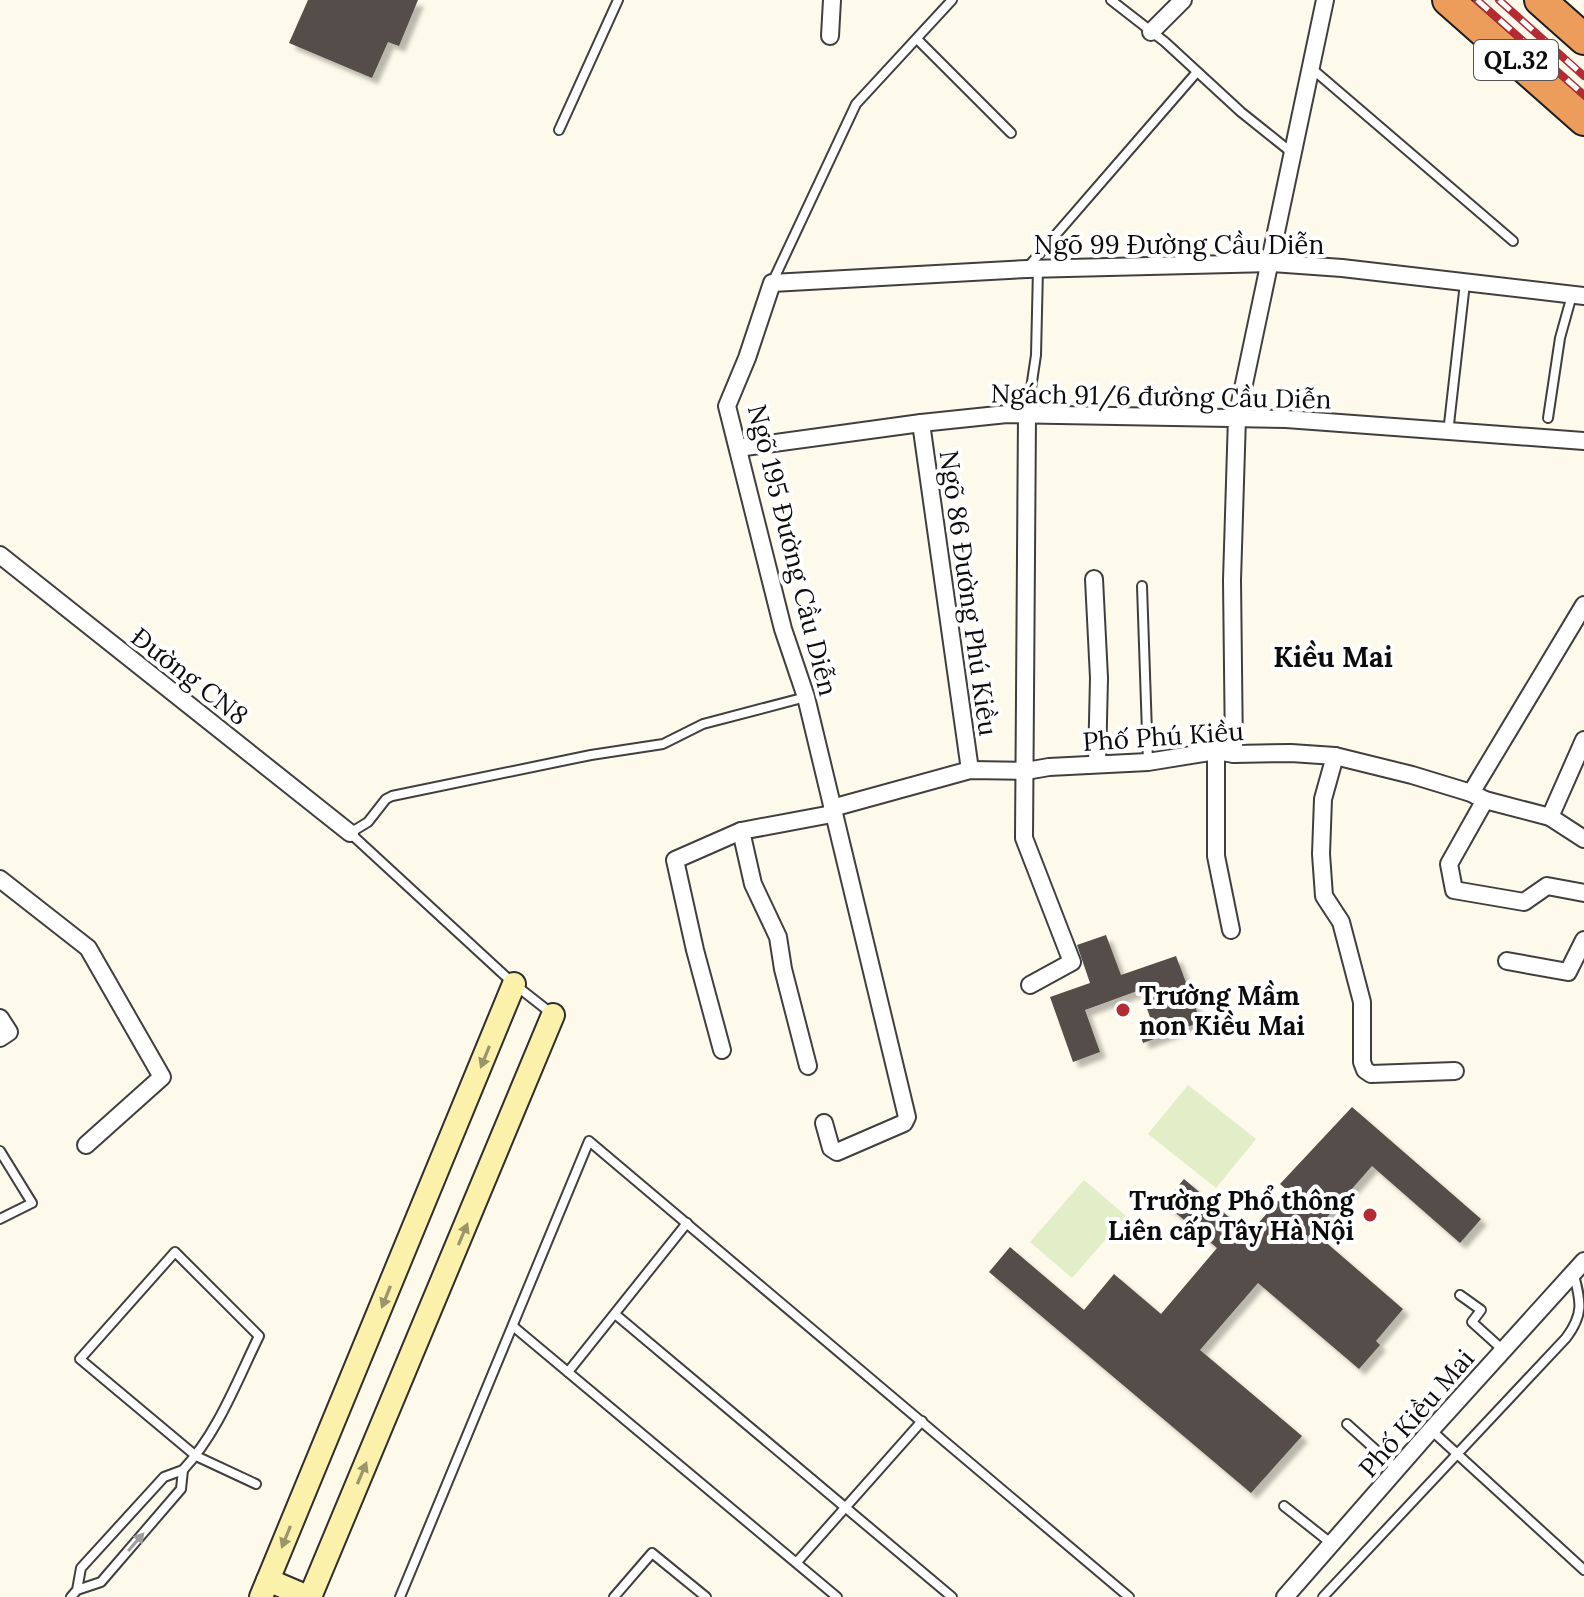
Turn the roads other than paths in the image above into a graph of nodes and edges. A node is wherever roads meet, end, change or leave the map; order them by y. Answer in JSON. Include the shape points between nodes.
{"nodes":[{"id":1,"x":618,"y":0,"type":"edge"},
{"id":2,"x":832,"y":0,"type":"edge"},
{"id":3,"x":952,"y":0,"type":"edge"},
{"id":4,"x":1111,"y":0,"type":"edge"},
{"id":5,"x":1183,"y":0,"type":"edge"},
{"id":6,"x":1325,"y":0,"type":"edge"},
{"id":7,"x":1448,"y":0,"type":"edge"},
{"id":8,"x":1540,"y":0,"type":"edge"},
{"id":9,"x":1151,"y":32,"type":"junction"},
{"id":10,"x":830,"y":36,"type":"dead end"},
{"id":11,"x":917,"y":39,"type":"junction"},
{"id":12,"x":1584,"y":39,"type":"edge"},
{"id":13,"x":1310,"y":67,"type":"junction"},
{"id":14,"x":1197,"y":72,"type":"junction"},
{"id":15,"x":1584,"y":120,"type":"edge"},
{"id":16,"x":559,"y":130,"type":"dead end"},
{"id":17,"x":1011,"y":133,"type":"dead end"},
{"id":18,"x":1291,"y":152,"type":"junction"},
{"id":19,"x":1513,"y":241,"type":"dead end"},
{"id":20,"x":1272,"y":263,"type":"junction"},
{"id":21,"x":1032,"y":268,"type":"junction"},
{"id":22,"x":772,"y":283,"type":"junction"},
{"id":23,"x":1465,"y":283,"type":"junction"},
{"id":24,"x":1578,"y":296,"type":"edge"},
{"id":25,"x":1027,"y":415,"type":"junction"},
{"id":26,"x":1237,"y":417,"type":"junction"},
{"id":27,"x":1548,"y":418,"type":"dead end"},
{"id":28,"x":921,"y":423,"type":"junction"},
{"id":29,"x":1448,"y":433,"type":"junction"},
{"id":30,"x":1584,"y":441,"type":"edge"},
{"id":31,"x":738,"y":448,"type":"junction"},
{"id":32,"x":3,"y":564,"type":"edge"},
{"id":33,"x":1094,"y":579,"type":"dead end"},
{"id":34,"x":1142,"y":586,"type":"dead end"},
{"id":35,"x":1584,"y":605,"type":"edge"},
{"id":36,"x":806,"y":697,"type":"junction"},
{"id":37,"x":1584,"y":740,"type":"edge"},
{"id":38,"x":1216,"y":751,"type":"junction"},
{"id":39,"x":1234,"y":754,"type":"junction"},
{"id":40,"x":1335,"y":756,"type":"junction"},
{"id":41,"x":1148,"y":762,"type":"junction"},
{"id":42,"x":1097,"y":764,"type":"junction"},
{"id":43,"x":970,"y":770,"type":"junction"},
{"id":44,"x":1026,"y":771,"type":"junction"},
{"id":45,"x":1478,"y":796,"type":"junction"},
{"id":46,"x":832,"y":811,"type":"junction"},
{"id":47,"x":1550,"y":817,"type":"junction"},
{"id":48,"x":741,"y":831,"type":"junction"},
{"id":49,"x":350,"y":833,"type":"junction"},
{"id":50,"x":1584,"y":839,"type":"edge"},
{"id":51,"x":0,"y":879,"type":"edge"},
{"id":52,"x":1584,"y":893,"type":"edge"},
{"id":53,"x":1231,"y":930,"type":"dead end"},
{"id":54,"x":1584,"y":940,"type":"edge"},
{"id":55,"x":1507,"y":961,"type":"dead end"},
{"id":56,"x":514,"y":984,"type":"junction"},
{"id":57,"x":1030,"y":985,"type":"dead end"},
{"id":58,"x":553,"y":1015,"type":"joint"},
{"id":59,"x":0,"y":1018,"type":"edge"},
{"id":60,"x":0,"y":1038,"type":"edge"},
{"id":61,"x":722,"y":1050,"type":"dead end"},
{"id":62,"x":808,"y":1066,"type":"dead end"},
{"id":63,"x":1455,"y":1071,"type":"dead end"},
{"id":64,"x":824,"y":1123,"type":"dead end"},
{"id":65,"x":86,"y":1145,"type":"dead end"},
{"id":66,"x":0,"y":1151,"type":"edge"},
{"id":67,"x":0,"y":1219,"type":"edge"},
{"id":68,"x":687,"y":1223,"type":"junction"},
{"id":69,"x":1579,"y":1267,"type":"edge"},
{"id":70,"x":1460,"y":1295,"type":"dead end"},
{"id":71,"x":615,"y":1314,"type":"junction"},
{"id":72,"x":514,"y":1327,"type":"junction"},
{"id":73,"x":1503,"y":1350,"type":"junction"},
{"id":74,"x":568,"y":1372,"type":"junction"},
{"id":75,"x":922,"y":1421,"type":"junction"},
{"id":76,"x":1347,"y":1424,"type":"dead end"},
{"id":77,"x":1431,"y":1430,"type":"junction"},
{"id":78,"x":1456,"y":1452,"type":"junction"},
{"id":79,"x":196,"y":1456,"type":"junction"},
{"id":80,"x":183,"y":1470,"type":"junction"},
{"id":81,"x":1398,"y":1470,"type":"junction"},
{"id":82,"x":256,"y":1484,"type":"dead end"},
{"id":83,"x":1284,"y":1506,"type":"dead end"},
{"id":84,"x":844,"y":1508,"type":"junction"},
{"id":85,"x":1332,"y":1544,"type":"junction"},
{"id":86,"x":797,"y":1562,"type":"junction"},
{"id":87,"x":1584,"y":1570,"type":"edge"},
{"id":88,"x":265,"y":1588,"type":"edge"},
{"id":89,"x":74,"y":1594,"type":"edge"},
{"id":90,"x":949,"y":1596,"type":"edge"},
{"id":91,"x":309,"y":1597,"type":"edge"},
{"id":92,"x":400,"y":1597,"type":"edge"},
{"id":93,"x":614,"y":1597,"type":"edge"},
{"id":94,"x":706,"y":1597,"type":"edge"},
{"id":95,"x":837,"y":1597,"type":"edge"},
{"id":96,"x":1129,"y":1597,"type":"edge"},
{"id":97,"x":1285,"y":1597,"type":"edge"},
{"id":98,"x":1323,"y":1597,"type":"edge"}],
"edges":[{"from":1,"to":16,"type":"lane"},
{"from":2,"to":10,"type":"street"},
{"from":3,"to":11,"type":"lane","name":"Ngõ 195 Đường Cầu Diễn"},
{"from":4,"to":9,"type":"lane"},
{"from":5,"to":9,"type":"street"},
{"from":6,"to":13,"type":"street"},
{"from":7,"to":15,"type":"highway","number":"QL.32"},
{"from":8,"to":12,"type":"highway","number":"QL.32"},
{"from":9,"to":14,"type":"lane"},
{"from":11,"to":17,"type":"lane"},
{"from":11,"to":22,"type":"lane","name":"Ngõ 195 Đường Cầu Diễn","via":[[856,104]]},
{"from":13,"to":18,"type":"street"},
{"from":13,"to":19,"type":"lane"},
{"from":14,"to":18,"type":"lane"},
{"from":14,"to":21,"type":"lane"},
{"from":18,"to":20,"type":"street"},
{"from":20,"to":21,"type":"street","name":"Ngõ 99 Đường Cầu Diễn"},
{"from":20,"to":23,"type":"street","name":"Ngõ 99 Đường Cầu Diễn"},
{"from":20,"to":26,"type":"street"},
{"from":21,"to":22,"type":"street","name":"Ngõ 99 Đường Cầu Diễn"},
{"from":21,"to":25,"type":"lane","via":[[1036,355]]},
{"from":22,"to":31,"type":"street","name":"Ngõ 195 Đường Cầu Diễn","via":[[727,406]]},
{"from":23,"to":24,"type":"street","name":"Ngõ 99 Đường Cầu Diễn"},
{"from":23,"to":29,"type":"lane"},
{"from":24,"to":27,"type":"lane","via":[[1560,338]]},
{"from":25,"to":26,"type":"street","name":"Ngách 91/6 đường Cầu Diễn"},
{"from":25,"to":28,"type":"street","name":"Ngách 91/6 đường Cầu Diễn"},
{"from":25,"to":44,"type":"street"},
{"from":26,"to":29,"type":"street","name":"Ngách 91/6 đường Cầu Diễn"},
{"from":26,"to":39,"type":"street"},
{"from":28,"to":31,"type":"street","name":"Ngách 91/6 đường Cầu Diễn"},
{"from":28,"to":43,"type":"street","name":"Ngõ 86 Đường Phú Kiều"},
{"from":29,"to":30,"type":"street","name":"Ngách 91/6 đường Cầu Diễn"},
{"from":31,"to":36,"type":"street","name":"Ngõ 195 Đường Cầu Diễn","via":[[783,629]]},
{"from":32,"to":49,"type":"street","name":"Đường CN8"},
{"from":33,"to":42,"type":"street"},
{"from":34,"to":41,"type":"lane"},
{"from":35,"to":45,"type":"street"},
{"from":36,"to":46,"type":"street","name":"Ngõ 195 Đường Cầu Diễn"},
{"from":36,"to":49,"type":"lane","via":[[703,724],[663,744],[392,796]]},
{"from":37,"to":47,"type":"street"},
{"from":38,"to":39,"type":"street","name":"Phố Phú Kiều"},
{"from":38,"to":41,"type":"street","name":"Phố Phú Kiều"},
{"from":38,"to":53,"type":"street","via":[[1216,856]]},
{"from":39,"to":40,"type":"street","name":"Phố Phú Kiều"},
{"from":40,"to":45,"type":"street","name":"Phố Phú Kiều"},
{"from":40,"to":63,"type":"street","via":[[1323,799],[1324,896],[1341,922],[1362,1002],[1365,1070]]},
{"from":41,"to":42,"type":"street","name":"Phố Phú Kiều"},
{"from":42,"to":44,"type":"street","name":"Phố Phú Kiều"},
{"from":43,"to":44,"type":"street","name":"Phố Phú Kiều"},
{"from":43,"to":46,"type":"street","name":"Phố Phú Kiều"},
{"from":44,"to":57,"type":"street","via":[[1024,838],[1072,962]]},
{"from":45,"to":47,"type":"street","name":"Phố Phú Kiều"},
{"from":45,"to":52,"type":"street","via":[[1449,864],[1454,890],[1524,902],[1547,886]]},
{"from":46,"to":48,"type":"street","name":"Phố Phú Kiều"},
{"from":46,"to":64,"type":"street","name":"Ngõ 195 Đường Cầu Diễn","via":[[907,1117],[904,1123],[837,1152]]},
{"from":47,"to":50,"type":"street","name":"Phố Phú Kiều"},
{"from":48,"to":61,"type":"street","name":"Phố Phú Kiều","via":[[675,860]]},
{"from":48,"to":62,"type":"street","via":[[753,884],[778,937]]},
{"from":49,"to":56,"type":"lane"},
{"from":51,"to":65,"type":"street","via":[[88,948],[162,1077]]},
{"from":54,"to":55,"type":"street","via":[[1568,972]]},
{"from":56,"to":58,"type":"lane"},
{"from":56,"to":88,"type":"street","one_way":true},
{"from":91,"to":58,"type":"street","one_way":true},
{"from":59,"to":60,"type":"street","via":[[9,1032]]},
{"from":66,"to":67,"type":"lane","via":[[32,1203]]},
{"from":68,"to":71,"type":"lane"},
{"from":68,"to":72,"type":"lane","via":[[589,1141]]},
{"from":68,"to":75,"type":"lane"},
{"from":69,"to":73,"type":"street","name":"Phố Kiều Mai"},
{"from":69,"to":78,"type":"lane","via":[[1580,1314],[1574,1327]]},
{"from":70,"to":73,"type":"lane","via":[[1481,1310],[1472,1322]]},
{"from":71,"to":74,"type":"lane"},
{"from":71,"to":84,"type":"lane"},
{"from":72,"to":74,"type":"lane"},
{"from":72,"to":92,"type":"lane"},
{"from":73,"to":77,"type":"street","name":"Phố Kiều Mai"},
{"from":74,"to":86,"type":"lane"},
{"from":75,"to":84,"type":"lane"},
{"from":75,"to":96,"type":"lane"},
{"from":76,"to":81,"type":"lane"},
{"from":77,"to":78,"type":"lane"},
{"from":77,"to":81,"type":"street","name":"Phố Kiều Mai"},
{"from":78,"to":87,"type":"lane"},
{"from":78,"to":98,"type":"lane"},
{"from":79,"to":79,"type":"lane","via":[[80,1359],[175,1252],[259,1336]]},
{"from":79,"to":80,"type":"lane"},
{"from":79,"to":82,"type":"lane"},
{"from":80,"to":89,"type":"lane","via":[[164,1477],[81,1568]]},
{"from":89,"to":80,"type":"lane","one_way":true,"via":[[101,1582],[181,1489]]},
{"from":81,"to":85,"type":"street","name":"Phố Kiều Mai"},
{"from":83,"to":85,"type":"lane"},
{"from":84,"to":86,"type":"lane"},
{"from":84,"to":90,"type":"lane"},
{"from":85,"to":97,"type":"street","name":"Phố Kiều Mai"},
{"from":86,"to":95,"type":"lane"},
{"from":88,"to":91,"type":"street"},
{"from":93,"to":94,"type":"lane","via":[[652,1553]]}]}
